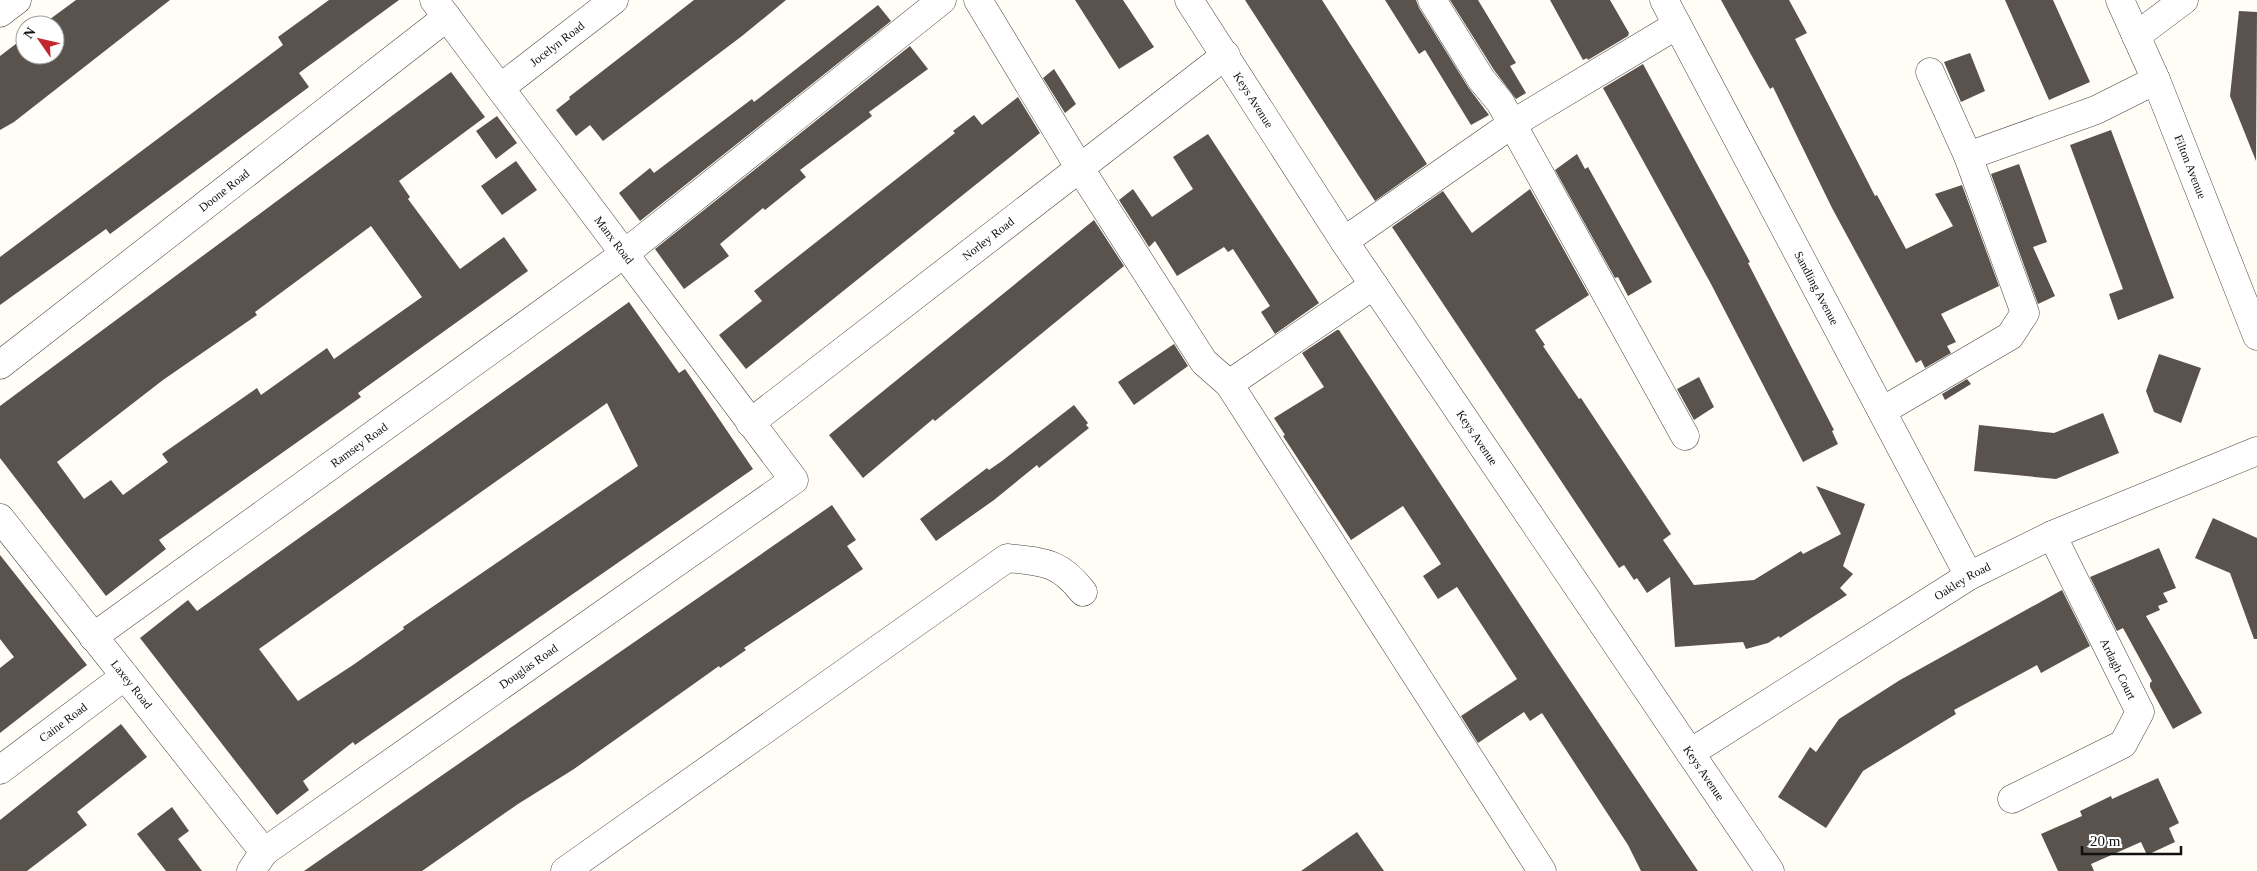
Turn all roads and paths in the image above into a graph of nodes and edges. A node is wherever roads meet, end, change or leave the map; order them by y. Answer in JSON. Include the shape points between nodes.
{"nodes":[{"id":1,"x":17,"y":0,"type":"edge"},
{"id":2,"x":614,"y":0,"type":"edge"},
{"id":3,"x":942,"y":0,"type":"edge"},
{"id":4,"x":978,"y":0,"type":"edge"},
{"id":5,"x":1189,"y":0,"type":"edge"},
{"id":6,"x":1432,"y":0,"type":"edge"},
{"id":7,"x":1664,"y":0,"type":"edge"},
{"id":8,"x":2120,"y":0,"type":"edge"},
{"id":9,"x":2184,"y":0,"type":"edge"},
{"id":10,"x":441,"y":8,"type":"edge"},
{"id":11,"x":0,"y":13,"type":"edge"},
{"id":12,"x":1678,"y":25,"type":"junction"},
{"id":13,"x":2136,"y":36,"type":"junction"},
{"id":14,"x":1226,"y":55,"type":"junction"},
{"id":15,"x":1930,"y":72,"type":"dead end"},
{"id":16,"x":2156,"y":80,"type":"junction"},
{"id":17,"x":500,"y":88,"type":"junction"},
{"id":18,"x":1512,"y":124,"type":"junction"},
{"id":19,"x":1968,"y":156,"type":"junction"},
{"id":20,"x":1079,"y":167,"type":"junction"},
{"id":21,"x":1344,"y":241,"type":"junction"},
{"id":22,"x":624,"y":254,"type":"junction"},
{"id":23,"x":1374,"y":285,"type":"junction"},
{"id":24,"x":2257,"y":336,"type":"edge"},
{"id":25,"x":0,"y":365,"type":"edge"},
{"id":26,"x":1229,"y":384,"type":"junction"},
{"id":27,"x":1882,"y":411,"type":"junction"},
{"id":28,"x":750,"y":423,"type":"junction"},
{"id":29,"x":1685,"y":436,"type":"dead end"},
{"id":30,"x":2257,"y":451,"type":"edge"},
{"id":31,"x":794,"y":480,"type":"joint"},
{"id":32,"x":0,"y":518,"type":"edge"},
{"id":33,"x":2052,"y":535,"type":"junction"},
{"id":34,"x":1969,"y":576,"type":"junction"},
{"id":35,"x":1083,"y":592,"type":"dead end"},
{"id":36,"x":94,"y":637,"type":"junction"},
{"id":37,"x":125,"y":676,"type":"junction"},
{"id":38,"x":1690,"y":753,"type":"junction"},
{"id":39,"x":0,"y":770,"type":"edge"},
{"id":40,"x":2012,"y":799,"type":"dead end"},
{"id":41,"x":257,"y":862,"type":"edge"},
{"id":42,"x":565,"y":871,"type":"edge"},
{"id":43,"x":1542,"y":871,"type":"edge"},
{"id":44,"x":1770,"y":871,"type":"edge"}],
"edges":[{"from":1,"to":11,"type":"street"},
{"from":2,"to":17,"type":"street","name":"Jocelyn Road"},
{"from":3,"to":22,"type":"street","name":"Ramsey Road"},
{"from":4,"to":20,"type":"street"},
{"from":5,"to":14,"type":"street","name":"Keys Avenue"},
{"from":6,"to":18,"type":"street"},
{"from":7,"to":12,"type":"street","name":"Sandling Avenue"},
{"from":8,"to":13,"type":"street","name":"Filton Avenue"},
{"from":9,"to":13,"type":"street"},
{"from":10,"to":17,"type":"street","name":"Manx Road"},
{"from":10,"to":25,"type":"street","name":"Doone Road"},
{"from":12,"to":18,"type":"street"},
{"from":12,"to":27,"type":"street","name":"Sandling Avenue"},
{"from":13,"to":16,"type":"street","name":"Filton Avenue"},
{"from":14,"to":20,"type":"street","name":"Norley Road"},
{"from":14,"to":21,"type":"street","name":"Keys Avenue"},
{"from":15,"to":19,"type":"street"},
{"from":16,"to":19,"type":"street","via":[[2096,110]]},
{"from":16,"to":24,"type":"street","name":"Filton Avenue"},
{"from":17,"to":22,"type":"street","name":"Manx Road"},
{"from":18,"to":21,"type":"street"},
{"from":18,"to":29,"type":"street"},
{"from":19,"to":27,"type":"street","via":[[2025,313],[2010,336]]},
{"from":20,"to":26,"type":"street","via":[[1204,362]]},
{"from":20,"to":28,"type":"street","name":"Norley Road"},
{"from":21,"to":23,"type":"street","name":"Keys Avenue"},
{"from":22,"to":28,"type":"street","name":"Manx Road"},
{"from":22,"to":36,"type":"street","name":"Ramsey Road"},
{"from":23,"to":26,"type":"street"},
{"from":23,"to":38,"type":"street","name":"Keys Avenue"},
{"from":26,"to":43,"type":"street"},
{"from":27,"to":34,"type":"street","name":"Sandling Avenue"},
{"from":28,"to":31,"type":"street","name":"Manx Road"},
{"from":30,"to":33,"type":"street","name":"Oakley Road"},
{"from":31,"to":41,"type":"street","name":"Douglas Road"},
{"from":32,"to":36,"type":"street","name":"Laxey Road"},
{"from":33,"to":34,"type":"street","name":"Oakley Road"},
{"from":33,"to":40,"type":"street","name":"Ardagh Court","via":[[2140,712],[2123,744]]},
{"from":34,"to":38,"type":"street","name":"Oakley Road"},
{"from":35,"to":42,"type":"street","via":[[1076,582],[1049,563],[1007,558]]},
{"from":36,"to":37,"type":"street","name":"Laxey Road"},
{"from":37,"to":39,"type":"street","name":"Caine Road"},
{"from":37,"to":41,"type":"street","name":"Laxey Road"},
{"from":38,"to":44,"type":"street","name":"Keys Avenue"}]}
